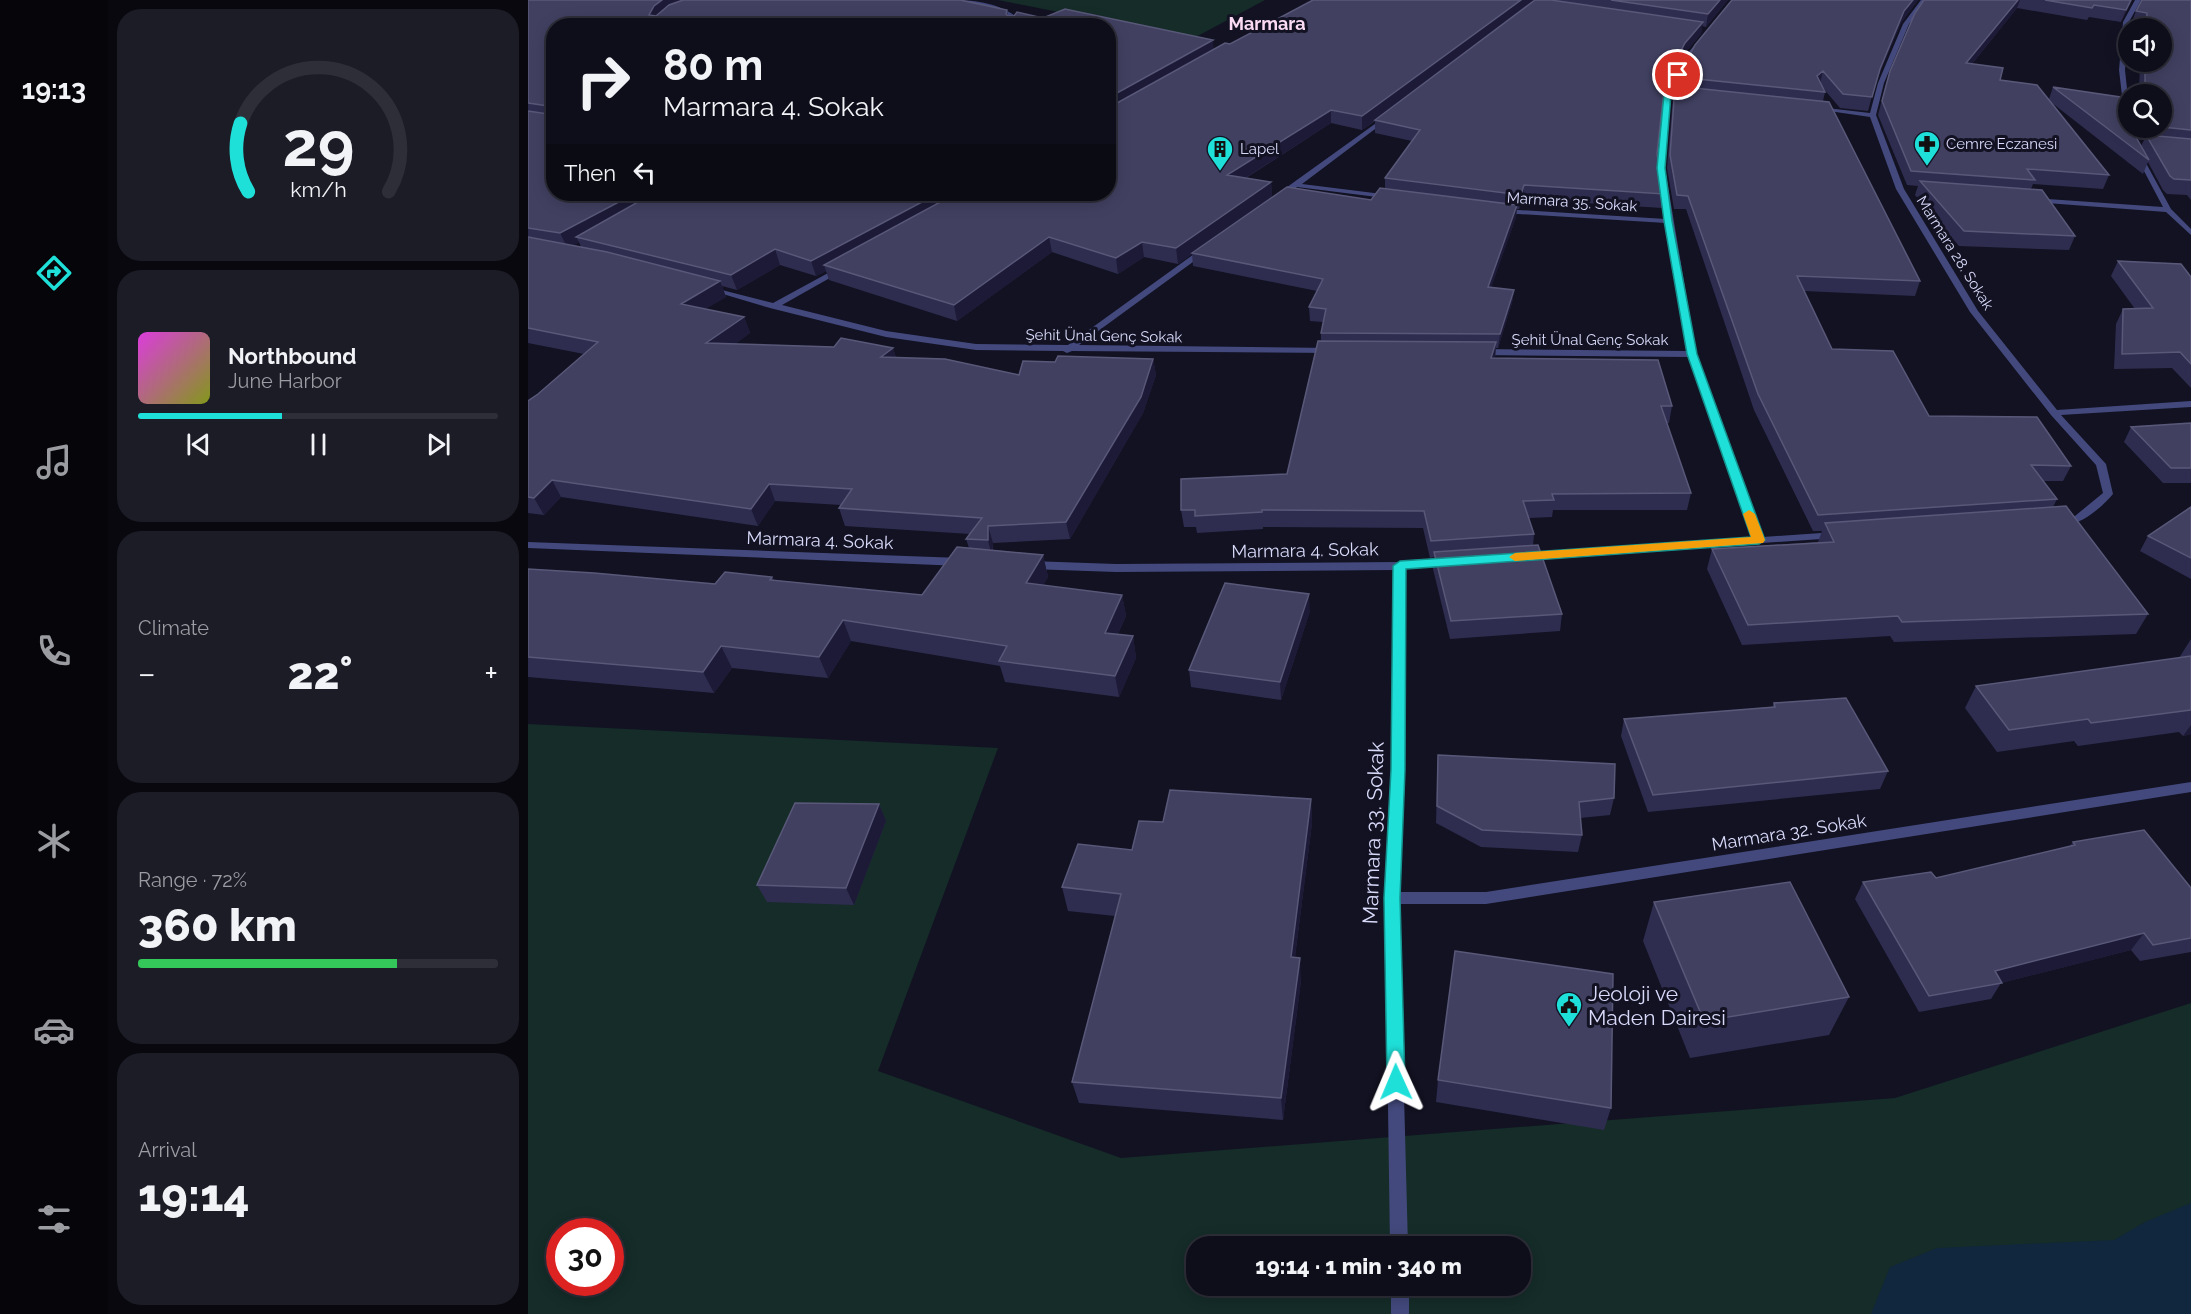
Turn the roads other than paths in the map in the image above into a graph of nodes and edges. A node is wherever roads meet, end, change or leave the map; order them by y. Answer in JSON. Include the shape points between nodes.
{"nodes":[{"id":1,"x":957,"y":0,"type":"edge"},
{"id":2,"x":1924,"y":0,"type":"edge"},
{"id":3,"x":2138,"y":0,"type":"edge"},
{"id":4,"x":1014,"y":18,"type":"edge"},
{"id":5,"x":1709,"y":30,"type":"edge"},
{"id":6,"x":2124,"y":84,"type":"edge"},
{"id":7,"x":1668,"y":94,"type":"junction"},
{"id":8,"x":1679,"y":96,"type":"edge"},
{"id":9,"x":1804,"y":108,"type":"edge"},
{"id":10,"x":1394,"y":113,"type":"edge"},
{"id":11,"x":1873,"y":115,"type":"junction"},
{"id":12,"x":2131,"y":143,"type":"edge"},
{"id":13,"x":1296,"y":185,"type":"junction"},
{"id":14,"x":1900,"y":189,"type":"junction"},
{"id":15,"x":1912,"y":190,"type":"edge"},
{"id":16,"x":1400,"y":198,"type":"edge"},
{"id":17,"x":2029,"y":199,"type":"edge"},
{"id":18,"x":1268,"y":205,"type":"edge"},
{"id":19,"x":1492,"y":210,"type":"edge"},
{"id":20,"x":2168,"y":210,"type":"junction"},
{"id":21,"x":1668,"y":221,"type":"junction"},
{"id":22,"x":2191,"y":233,"type":"edge"},
{"id":23,"x":1210,"y":247,"type":"edge"},
{"id":24,"x":854,"y":261,"type":"edge"},
{"id":25,"x":706,"y":288,"type":"edge"},
{"id":26,"x":773,"y":306,"type":"junction"},
{"id":27,"x":1068,"y":350,"type":"junction"},
{"id":28,"x":1345,"y":351,"type":"edge"},
{"id":29,"x":1465,"y":352,"type":"edge"},
{"id":30,"x":1692,"y":354,"type":"junction"},
{"id":31,"x":2191,"y":404,"type":"edge"},
{"id":32,"x":2054,"y":413,"type":"junction"},
{"id":33,"x":2042,"y":521,"type":"edge"},
{"id":34,"x":1853,"y":534,"type":"edge"},
{"id":35,"x":1759,"y":540,"type":"junction"},
{"id":36,"x":528,"y":545,"type":"edge"},
{"id":37,"x":1520,"y":557,"type":"edge"},
{"id":38,"x":1460,"y":561,"type":"edge"},
{"id":39,"x":975,"y":562,"type":"edge"},
{"id":40,"x":1022,"y":564,"type":"edge"},
{"id":41,"x":1400,"y":566,"type":"junction"},
{"id":42,"x":2191,"y":787,"type":"edge"},
{"id":43,"x":1392,"y":898,"type":"junction"},
{"id":44,"x":1399,"y":1236,"type":"edge"},
{"id":45,"x":1400,"y":1296,"type":"edge"},
{"id":46,"x":1400,"y":1314,"type":"edge"}],
"edges":[{"from":1,"to":4,"type":"street","via":[[999,9]]},
{"from":2,"to":11,"type":"street","via":[[1906,24],[1881,82]]},
{"from":3,"to":6,"type":"street","via":[[2126,22]]},
{"from":5,"to":7,"type":"street","via":[[1688,56]]},
{"from":7,"to":8,"type":"street"},
{"from":7,"to":21,"type":"street","via":[[1661,168]]},
{"from":9,"to":11,"type":"street"},
{"from":10,"to":13,"type":"street"},
{"from":11,"to":14,"type":"street","name":"Marmara 28. Sokak"},
{"from":12,"to":20,"type":"street"},
{"from":13,"to":16,"type":"street"},
{"from":13,"to":18,"type":"street"},
{"from":14,"to":15,"type":"street"},
{"from":14,"to":32,"type":"street","name":"Marmara 28. Sokak","via":[[1974,312]]},
{"from":17,"to":20,"type":"street"},
{"from":19,"to":21,"type":"street","name":"Marmara 35. Sokak"},
{"from":20,"to":22,"type":"street"},
{"from":21,"to":30,"type":"street"},
{"from":23,"to":27,"type":"street"},
{"from":24,"to":26,"type":"street"},
{"from":25,"to":26,"type":"street","name":"Şehit Ünal Genç Sokak"},
{"from":26,"to":27,"type":"street","name":"Şehit Ünal Genç Sokak","via":[[886,334],[976,347]]},
{"from":27,"to":28,"type":"street","name":"Şehit Ünal Genç Sokak"},
{"from":29,"to":30,"type":"street","name":"Şehit Ünal Genç Sokak"},
{"from":30,"to":35,"type":"street"},
{"from":31,"to":32,"type":"street"},
{"from":32,"to":33,"type":"street","name":"Marmara 28. Sokak","via":[[2101,464],[2108,494],[2078,519]]},
{"from":34,"to":35,"type":"street"},
{"from":35,"to":37,"type":"street"},
{"from":36,"to":39,"type":"street","name":"Marmara 4. Sokak"},
{"from":38,"to":41,"type":"street","name":"Marmara 4. Sokak"},
{"from":40,"to":41,"type":"street","name":"Marmara 4. Sokak","via":[[1116,568]]},
{"from":41,"to":43,"type":"street","name":"Marmara 33. Sokak"},
{"from":42,"to":43,"type":"street","name":"Marmara 32. Sokak","via":[[1486,898]]},
{"from":43,"to":44,"type":"street","name":"Marmara 33. Sokak"},
{"from":45,"to":46,"type":"street"}]}
